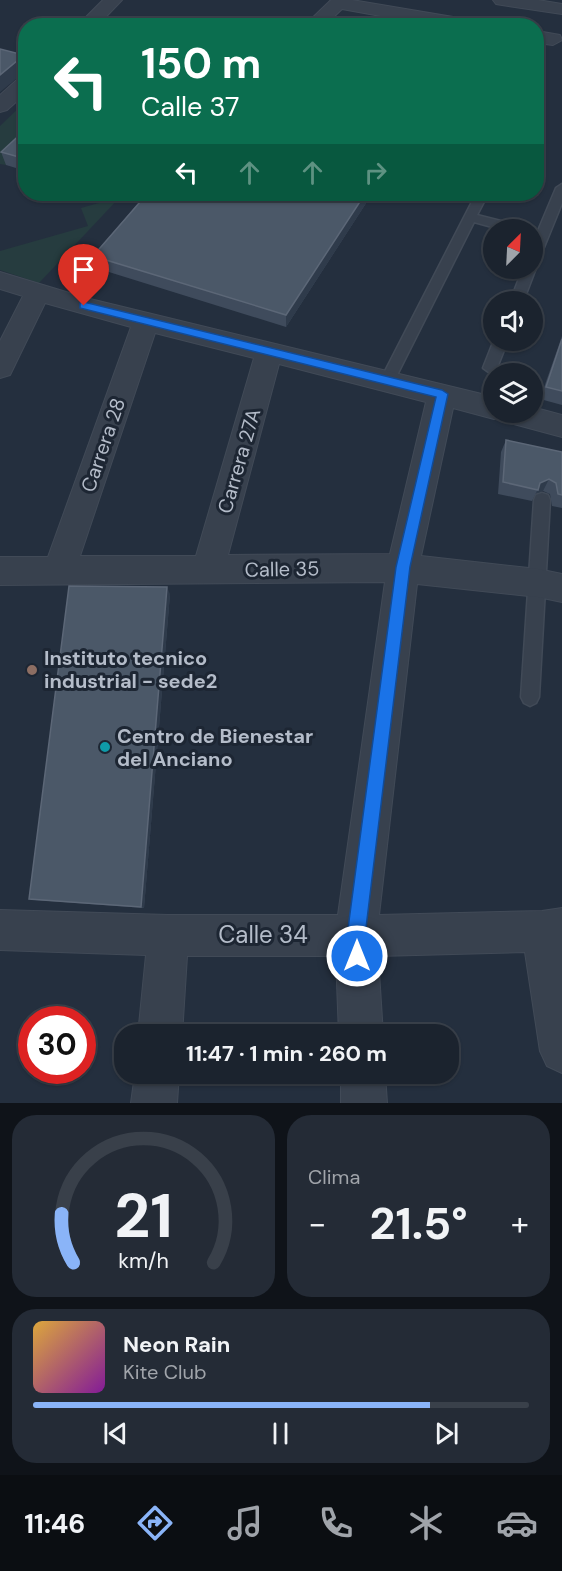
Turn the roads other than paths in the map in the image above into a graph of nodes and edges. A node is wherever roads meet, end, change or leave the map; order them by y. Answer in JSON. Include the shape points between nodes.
{"nodes":[{"id":1,"x":113,"y":0,"type":"edge"},
{"id":2,"x":506,"y":5,"type":"edge"},
{"id":3,"x":562,"y":9,"type":"edge"},
{"id":4,"x":94,"y":18,"type":"edge"},
{"id":5,"x":322,"y":18,"type":"edge"},
{"id":6,"x":425,"y":18,"type":"edge"},
{"id":7,"x":18,"y":89,"type":"edge"},
{"id":8,"x":0,"y":106,"type":"edge"},
{"id":9,"x":562,"y":189,"type":"edge"},
{"id":10,"x":478,"y":201,"type":"edge"},
{"id":11,"x":470,"y":217,"type":"junction"},
{"id":12,"x":483,"y":220,"type":"edge"},
{"id":13,"x":543,"y":225,"type":"edge"},
{"id":14,"x":0,"y":280,"type":"edge"},
{"id":15,"x":37,"y":293,"type":"junction"},
{"id":16,"x":146,"y":321,"type":"junction"},
{"id":17,"x":269,"y":352,"type":"junction"},
{"id":18,"x":0,"y":368,"type":"edge"},
{"id":19,"x":387,"y":381,"type":"junction"},
{"id":20,"x":442,"y":394,"type":"junction"},
{"id":21,"x":483,"y":405,"type":"edge"},
{"id":22,"x":543,"y":421,"type":"edge"},
{"id":23,"x":562,"y":426,"type":"edge"},
{"id":24,"x":542,"y":500,"type":"edge"},
{"id":25,"x":403,"y":567,"type":"junction"},
{"id":26,"x":60,"y":569,"type":"junction"},
{"id":27,"x":208,"y":569,"type":"junction"},
{"id":28,"x":0,"y":571,"type":"edge"},
{"id":29,"x":550,"y":586,"type":"edge"},
{"id":30,"x":530,"y":697,"type":"dead end"},
{"id":31,"x":552,"y":929,"type":"edge"},
{"id":32,"x":0,"y":930,"type":"edge"},
{"id":33,"x":168,"y":935,"type":"junction"},
{"id":34,"x":356,"y":936,"type":"junction"},
{"id":35,"x":161,"y":1024,"type":"edge"},
{"id":36,"x":360,"y":1024,"type":"edge"},
{"id":37,"x":562,"y":1051,"type":"edge"},
{"id":38,"x":156,"y":1084,"type":"edge"},
{"id":39,"x":363,"y":1084,"type":"edge"},
{"id":40,"x":154,"y":1103,"type":"edge"},
{"id":41,"x":364,"y":1103,"type":"edge"}],
"edges":[{"from":1,"to":4,"type":"street"},
{"from":2,"to":3,"type":"street"},
{"from":5,"to":6,"type":"street","via":[[338,3]]},
{"from":7,"to":8,"type":"street"},
{"from":9,"to":13,"type":"lane"},
{"from":10,"to":11,"type":"lane"},
{"from":11,"to":12,"type":"lane"},
{"from":11,"to":19,"type":"lane"},
{"from":14,"to":15,"type":"street"},
{"from":15,"to":16,"type":"street"},
{"from":15,"to":18,"type":"street"},
{"from":16,"to":17,"type":"street"},
{"from":16,"to":26,"type":"street","name":"Carrera 28"},
{"from":17,"to":19,"type":"street"},
{"from":17,"to":27,"type":"street","name":"Carrera 27A"},
{"from":19,"to":20,"type":"street"},
{"from":20,"to":21,"type":"street"},
{"from":20,"to":25,"type":"street"},
{"from":22,"to":23,"type":"street"},
{"from":24,"to":29,"type":"lane"},
{"from":25,"to":27,"type":"street","name":"Calle 35"},
{"from":25,"to":29,"type":"street","name":"Calle 35"},
{"from":25,"to":34,"type":"street"},
{"from":26,"to":27,"type":"street","name":"Calle 35"},
{"from":26,"to":28,"type":"street","name":"Calle 35"},
{"from":29,"to":30,"type":"lane"},
{"from":31,"to":34,"type":"street","name":"Calle 34"},
{"from":31,"to":37,"type":"street"},
{"from":32,"to":33,"type":"street","name":"Calle 34"},
{"from":33,"to":34,"type":"street","name":"Calle 34"},
{"from":33,"to":35,"type":"street"},
{"from":34,"to":36,"type":"street"},
{"from":38,"to":40,"type":"street"},
{"from":39,"to":41,"type":"street"}]}
